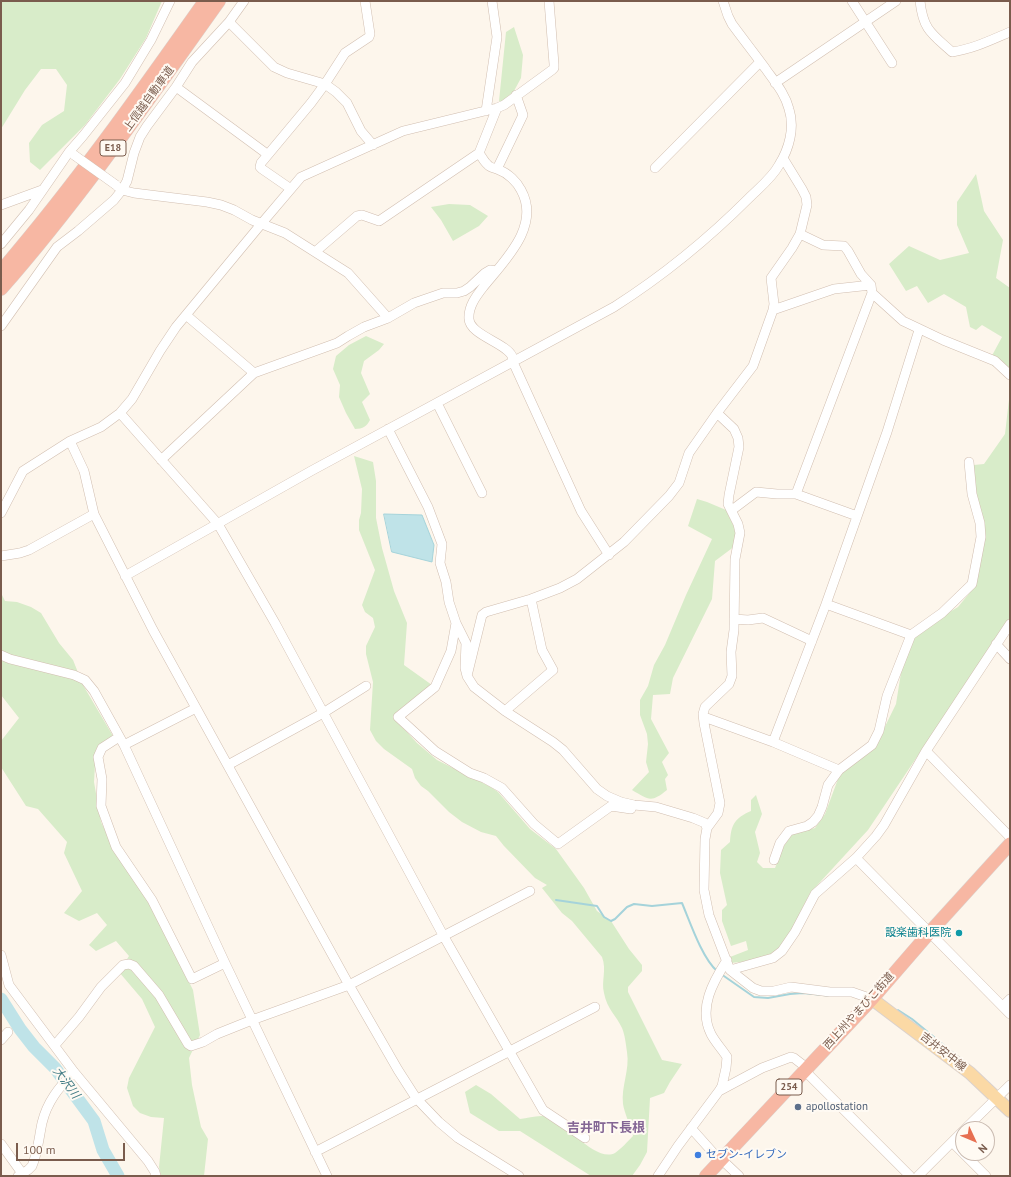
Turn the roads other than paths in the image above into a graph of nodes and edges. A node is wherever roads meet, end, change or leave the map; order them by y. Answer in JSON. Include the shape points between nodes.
{"nodes":[{"id":1,"x":170,"y":1,"type":"edge"},
{"id":2,"x":205,"y":1,"type":"edge"},
{"id":3,"x":219,"y":1,"type":"edge"},
{"id":4,"x":244,"y":1,"type":"edge"},
{"id":5,"x":365,"y":1,"type":"edge"},
{"id":6,"x":492,"y":1,"type":"edge"},
{"id":7,"x":549,"y":1,"type":"edge"},
{"id":8,"x":723,"y":1,"type":"edge"},
{"id":9,"x":852,"y":1,"type":"edge"},
{"id":10,"x":896,"y":1,"type":"edge"},
{"id":11,"x":920,"y":1,"type":"edge"},
{"id":12,"x":229,"y":22,"type":"junction"},
{"id":13,"x":865,"y":22,"type":"junction"},
{"id":14,"x":1010,"y":32,"type":"edge"},
{"id":15,"x":760,"y":62,"type":"junction"},
{"id":16,"x":892,"y":63,"type":"dead end"},
{"id":17,"x":775,"y":83,"type":"junction"},
{"id":18,"x":325,"y":84,"type":"junction"},
{"id":19,"x":176,"y":87,"type":"junction"},
{"id":20,"x":516,"y":96,"type":"junction"},
{"id":21,"x":497,"y":108,"type":"junction"},
{"id":22,"x":486,"y":111,"type":"junction"},
{"id":23,"x":373,"y":145,"type":"junction"},
{"id":24,"x":479,"y":153,"type":"junction"},
{"id":25,"x":71,"y":154,"type":"junction"},
{"id":26,"x":267,"y":154,"type":"junction"},
{"id":27,"x":783,"y":158,"type":"junction"},
{"id":28,"x":655,"y":168,"type":"dead end"},
{"id":29,"x":497,"y":169,"type":"junction"},
{"id":30,"x":119,"y":188,"type":"junction"},
{"id":31,"x":291,"y":189,"type":"junction"},
{"id":32,"x":42,"y":190,"type":"junction"},
{"id":33,"x":1,"y":205,"type":"edge"},
{"id":34,"x":262,"y":223,"type":"junction"},
{"id":35,"x":800,"y":234,"type":"junction"},
{"id":36,"x":1,"y":244,"type":"edge"},
{"id":37,"x":315,"y":252,"type":"junction"},
{"id":38,"x":1,"y":270,"type":"edge"},
{"id":39,"x":496,"y":271,"type":"junction"},
{"id":40,"x":871,"y":289,"type":"junction"},
{"id":41,"x":1,"y":290,"type":"edge"},
{"id":42,"x":773,"y":310,"type":"junction"},
{"id":43,"x":186,"y":315,"type":"junction"},
{"id":44,"x":388,"y":318,"type":"junction"},
{"id":45,"x":1,"y":326,"type":"edge"},
{"id":46,"x":919,"y":330,"type":"junction"},
{"id":47,"x":513,"y":362,"type":"junction"},
{"id":48,"x":254,"y":373,"type":"junction"},
{"id":49,"x":1010,"y":375,"type":"edge"},
{"id":50,"x":437,"y":403,"type":"junction"},
{"id":51,"x":120,"y":413,"type":"junction"},
{"id":52,"x":717,"y":413,"type":"junction"},
{"id":53,"x":388,"y":429,"type":"junction"},
{"id":54,"x":70,"y":441,"type":"junction"},
{"id":55,"x":161,"y":460,"type":"junction"},
{"id":56,"x":969,"y":462,"type":"dead end"},
{"id":57,"x":482,"y":493,"type":"dead end"},
{"id":58,"x":796,"y":494,"type":"junction"},
{"id":59,"x":732,"y":510,"type":"junction"},
{"id":60,"x":1,"y":514,"type":"edge"},
{"id":61,"x":94,"y":514,"type":"junction"},
{"id":62,"x":857,"y":516,"type":"junction"},
{"id":63,"x":218,"y":524,"type":"junction"},
{"id":64,"x":609,"y":555,"type":"junction"},
{"id":65,"x":1,"y":556,"type":"edge"},
{"id":66,"x":125,"y":576,"type":"junction"},
{"id":67,"x":531,"y":599,"type":"junction"},
{"id":68,"x":826,"y":604,"type":"junction"},
{"id":69,"x":734,"y":619,"type":"junction"},
{"id":70,"x":456,"y":623,"type":"junction"},
{"id":71,"x":1010,"y":624,"type":"edge"},
{"id":72,"x":911,"y":635,"type":"junction"},
{"id":73,"x":812,"y":641,"type":"junction"},
{"id":74,"x":996,"y":644,"type":"junction"},
{"id":75,"x":1,"y":655,"type":"edge"},
{"id":76,"x":1010,"y":659,"type":"edge"},
{"id":77,"x":467,"y":676,"type":"junction"},
{"id":78,"x":366,"y":686,"type":"dead end"},
{"id":79,"x":196,"y":708,"type":"junction"},
{"id":80,"x":505,"y":711,"type":"junction"},
{"id":81,"x":323,"y":713,"type":"junction"},
{"id":82,"x":704,"y":717,"type":"junction"},
{"id":83,"x":121,"y":741,"type":"junction"},
{"id":84,"x":774,"y":742,"type":"junction"},
{"id":85,"x":926,"y":751,"type":"junction"},
{"id":86,"x":228,"y":765,"type":"junction"},
{"id":87,"x":839,"y":770,"type":"junction"},
{"id":88,"x":656,"y":807,"type":"junction"},
{"id":89,"x":707,"y":828,"type":"junction"},
{"id":90,"x":1010,"y":837,"type":"edge"},
{"id":91,"x":1010,"y":844,"type":"edge"},
{"id":92,"x":856,"y":858,"type":"junction"},
{"id":93,"x":774,"y":860,"type":"dead end"},
{"id":94,"x":530,"y":891,"type":"dead end"},
{"id":95,"x":930,"y":932,"type":"junction"},
{"id":96,"x":443,"y":936,"type":"junction"},
{"id":97,"x":1,"y":955,"type":"edge"},
{"id":98,"x":727,"y":960,"type":"junction"},
{"id":99,"x":225,"y":963,"type":"junction"},
{"id":100,"x":730,"y":970,"type":"junction"},
{"id":101,"x":349,"y":985,"type":"junction"},
{"id":102,"x":872,"y":999,"type":"junction"},
{"id":103,"x":1010,"y":999,"type":"edge"},
{"id":104,"x":1003,"y":1006,"type":"junction"},
{"id":105,"x":595,"y":1007,"type":"dead end"},
{"id":106,"x":1010,"y":1014,"type":"edge"},
{"id":107,"x":252,"y":1020,"type":"junction"},
{"id":108,"x":8,"y":1032,"type":"dead end"},
{"id":109,"x":1,"y":1040,"type":"edge"},
{"id":110,"x":55,"y":1045,"type":"junction"},
{"id":111,"x":510,"y":1052,"type":"junction"},
{"id":112,"x":806,"y":1069,"type":"junction"},
{"id":113,"x":72,"y":1073,"type":"junction"},
{"id":114,"x":1010,"y":1085,"type":"edge"},
{"id":115,"x":719,"y":1091,"type":"junction"},
{"id":116,"x":997,"y":1098,"type":"junction"},
{"id":117,"x":418,"y":1099,"type":"junction"},
{"id":118,"x":1010,"y":1111,"type":"edge"},
{"id":119,"x":973,"y":1121,"type":"edge"},
{"id":120,"x":691,"y":1128,"type":"junction"},
{"id":121,"x":585,"y":1138,"type":"dead end"},
{"id":122,"x":955,"y":1139,"type":"edge"},
{"id":123,"x":952,"y":1142,"type":"junction"},
{"id":124,"x":1,"y":1144,"type":"edge"},
{"id":125,"x":315,"y":1152,"type":"junction"},
{"id":126,"x":721,"y":1159,"type":"junction"},
{"id":127,"x":21,"y":1175,"type":"edge"},
{"id":128,"x":156,"y":1176,"type":"edge"},
{"id":129,"x":327,"y":1176,"type":"edge"},
{"id":130,"x":519,"y":1176,"type":"edge"},
{"id":131,"x":658,"y":1176,"type":"edge"},
{"id":132,"x":706,"y":1176,"type":"edge"},
{"id":133,"x":739,"y":1176,"type":"edge"},
{"id":134,"x":910,"y":1176,"type":"edge"},
{"id":135,"x":918,"y":1176,"type":"edge"},
{"id":136,"x":986,"y":1176,"type":"edge"}],
"edges":[{"from":1,"to":25,"type":"street","via":[[151,40],[125,83]]},
{"from":2,"to":38,"type":"highway","name":"上信越自動車道","number":"E18","via":[[79,174]]},
{"from":3,"to":41,"type":"highway","name":"上信越自動車道","number":"E18","via":[[89,181]]},
{"from":4,"to":12,"type":"street"},
{"from":5,"to":18,"type":"street","via":[[369,37],[345,53]]},
{"from":6,"to":22,"type":"street","via":[[497,37]]},
{"from":7,"to":20,"type":"street","via":[[554,68]]},
{"from":8,"to":15,"type":"street","via":[[732,24]]},
{"from":9,"to":13,"type":"street"},
{"from":10,"to":13,"type":"street"},
{"from":11,"to":14,"type":"street","via":[[928,30],[952,52],[965,51]]},
{"from":12,"to":18,"type":"street","via":[[274,67]]},
{"from":12,"to":19,"type":"street","via":[[192,62]]},
{"from":13,"to":16,"type":"street"},
{"from":13,"to":17,"type":"street"},
{"from":15,"to":17,"type":"street"},
{"from":15,"to":28,"type":"street"},
{"from":17,"to":27,"type":"street","via":[[786,100],[791,120],[790,139]]},
{"from":18,"to":23,"type":"street","via":[[347,103],[361,131]]},
{"from":18,"to":26,"type":"street"},
{"from":19,"to":26,"type":"street"},
{"from":19,"to":30,"type":"street","via":[[140,138],[127,181]]},
{"from":20,"to":21,"type":"street"},
{"from":20,"to":29,"type":"street","via":[[523,115]]},
{"from":21,"to":22,"type":"street"},
{"from":21,"to":24,"type":"street"},
{"from":22,"to":23,"type":"street","via":[[403,131]]},
{"from":23,"to":31,"type":"street","via":[[306,174]]},
{"from":24,"to":29,"type":"street","via":[[488,166]]},
{"from":24,"to":37,"type":"street","via":[[379,221],[362,215],[357,216]]},
{"from":25,"to":30,"type":"street","bridge":true},
{"from":25,"to":32,"type":"street"},
{"from":26,"to":31,"type":"street","via":[[261,163],[262,169]]},
{"from":27,"to":35,"type":"street","via":[[806,197],[807,205]]},
{"from":27,"to":47,"type":"street","via":[[774,172],[731,215],[648,285],[610,310]]},
{"from":29,"to":39,"type":"street","via":[[520,188],[526,199],[527,208],[525,228],[519,241]]},
{"from":30,"to":34,"type":"street","via":[[134,193],[221,205]]},
{"from":30,"to":45,"type":"street","via":[[114,200],[57,247]]},
{"from":31,"to":34,"type":"street"},
{"from":32,"to":33,"type":"street"},
{"from":32,"to":36,"type":"street"},
{"from":34,"to":37,"type":"street","via":[[285,233]]},
{"from":34,"to":43,"type":"street"},
{"from":35,"to":40,"type":"street","via":[[823,245],[844,246]]},
{"from":35,"to":42,"type":"street","via":[[771,278]]},
{"from":37,"to":44,"type":"street","via":[[354,278]]},
{"from":39,"to":44,"type":"street","via":[[490,270],[485,273],[464,291],[444,293],[414,303]]},
{"from":39,"to":47,"type":"street","via":[[474,300],[469,321],[487,338],[507,351]]},
{"from":40,"to":42,"type":"street","via":[[834,289]]},
{"from":40,"to":46,"type":"street","via":[[903,321]]},
{"from":40,"to":58,"type":"street"},
{"from":42,"to":52,"type":"street","via":[[753,366]]},
{"from":43,"to":48,"type":"street"},
{"from":43,"to":51,"type":"street"},
{"from":44,"to":48,"type":"street","via":[[364,327],[337,343]]},
{"from":46,"to":49,"type":"street","via":[[996,361]]},
{"from":46,"to":62,"type":"street"},
{"from":47,"to":50,"type":"street"},
{"from":47,"to":64,"type":"street","via":[[581,511]]},
{"from":48,"to":55,"type":"street"},
{"from":50,"to":53,"type":"street"},
{"from":50,"to":57,"type":"street"},
{"from":51,"to":54,"type":"street","via":[[101,427]]},
{"from":51,"to":55,"type":"street"},
{"from":52,"to":59,"type":"street","via":[[734,429],[738,438],[739,447],[728,504]]},
{"from":52,"to":64,"type":"street","via":[[689,453],[679,483]]},
{"from":53,"to":63,"type":"street"},
{"from":53,"to":70,"type":"street","via":[[428,506],[442,544],[440,563],[446,582],[448,602]]},
{"from":54,"to":60,"type":"street","via":[[23,471]]},
{"from":54,"to":61,"type":"street","via":[[84,471]]},
{"from":55,"to":63,"type":"street"},
{"from":56,"to":72,"type":"street","via":[[972,494],[981,537],[972,584],[942,613]]},
{"from":58,"to":59,"type":"street","via":[[756,492]]},
{"from":58,"to":62,"type":"street"},
{"from":59,"to":69,"type":"street","via":[[740,533],[735,559]]},
{"from":61,"to":65,"type":"street","via":[[29,550]]},
{"from":61,"to":66,"type":"street"},
{"from":62,"to":68,"type":"street"},
{"from":63,"to":66,"type":"street"},
{"from":63,"to":81,"type":"street"},
{"from":64,"to":67,"type":"street","via":[[577,579]]},
{"from":66,"to":79,"type":"street"},
{"from":67,"to":77,"type":"street","via":[[482,615]]},
{"from":67,"to":80,"type":"street","via":[[542,650],[553,670]]},
{"from":68,"to":72,"type":"street"},
{"from":68,"to":73,"type":"street"},
{"from":69,"to":73,"type":"street","via":[[763,618]]},
{"from":69,"to":82,"type":"street","via":[[730,684],[705,707]]},
{"from":70,"to":77,"type":"street","via":[[466,643]]},
{"from":70,"to":88,"type":"street","via":[[452,651],[435,687],[398,717],[435,751],[470,773],[502,788],[534,824],[558,844],[610,806],[643,811]]},
{"from":71,"to":74,"type":"street"},
{"from":72,"to":87,"type":"street","via":[[887,696],[879,731],[872,745]]},
{"from":73,"to":84,"type":"street"},
{"from":74,"to":76,"type":"street"},
{"from":74,"to":85,"type":"street"},
{"from":75,"to":83,"type":"street","via":[[85,680],[94,691]]},
{"from":77,"to":80,"type":"street","via":[[474,687]]},
{"from":78,"to":81,"type":"street"},
{"from":79,"to":83,"type":"street"},
{"from":79,"to":86,"type":"street"},
{"from":80,"to":88,"type":"street","via":[[563,750],[597,789],[608,796],[634,805]]},
{"from":81,"to":86,"type":"street"},
{"from":81,"to":96,"type":"street"},
{"from":82,"to":84,"type":"street"},
{"from":82,"to":89,"type":"street","via":[[720,803],[718,813]]},
{"from":83,"to":99,"type":"street"},
{"from":83,"to":99,"type":"street","via":[[102,748],[98,756],[102,779],[101,806],[116,847],[152,900],[192,980]]},
{"from":84,"to":87,"type":"street"},
{"from":85,"to":90,"type":"street"},
{"from":85,"to":92,"type":"street","via":[[884,825]]},
{"from":86,"to":101,"type":"street"},
{"from":87,"to":93,"type":"street","via":[[828,785],[818,816],[807,826],[789,831],[780,842]]},
{"from":88,"to":89,"type":"street","via":[[693,818],[705,823]]},
{"from":89,"to":98,"type":"street","via":[[704,890],[709,915]]},
{"from":91,"to":95,"type":"highway","name":"西上州やまびこ街道","number":"254"},
{"from":92,"to":95,"type":"street"},
{"from":92,"to":100,"type":"street","via":[[815,894],[782,951],[773,958]]},
{"from":94,"to":96,"type":"street"},
{"from":95,"to":102,"type":"highway","name":"西上州やまびこ街道","number":"254"},
{"from":95,"to":104,"type":"street"},
{"from":96,"to":101,"type":"street"},
{"from":96,"to":111,"type":"street"},
{"from":97,"to":110,"type":"street","via":[[9,985]]},
{"from":98,"to":100,"type":"street"},
{"from":98,"to":115,"type":"street","via":[[713,984],[706,1005],[711,1035],[727,1057]]},
{"from":99,"to":107,"type":"street"},
{"from":100,"to":102,"type":"street","via":[[753,988],[761,991],[791,987],[852,992]]},
{"from":101,"to":107,"type":"street"},
{"from":101,"to":117,"type":"street","via":[[398,1070]]},
{"from":102,"to":112,"type":"highway","name":"西上州やまびこ街道","number":"254"},
{"from":102,"to":116,"type":"main road","name":"吉井安中線","via":[[959,1064]]},
{"from":103,"to":104,"type":"street"},
{"from":104,"to":106,"type":"street"},
{"from":105,"to":111,"type":"street"},
{"from":107,"to":110,"type":"street","via":[[191,1046],[159,995],[134,966],[129,964],[124,965],[101,987]]},
{"from":107,"to":125,"type":"street"},
{"from":108,"to":109,"type":"street"},
{"from":110,"to":113,"type":"street"},
{"from":111,"to":117,"type":"street"},
{"from":111,"to":121,"type":"street","via":[[544,1110]]},
{"from":112,"to":115,"type":"street","via":[[791,1057],[762,1068]]},
{"from":112,"to":126,"type":"highway","name":"西上州やまびこ街道","number":"254"},
{"from":112,"to":134,"type":"street"},
{"from":113,"to":127,"type":"street","via":[[49,1102],[32,1166]]},
{"from":113,"to":128,"type":"street","via":[[148,1161]]},
{"from":114,"to":116,"type":"street"},
{"from":115,"to":120,"type":"street"},
{"from":116,"to":118,"type":"main road","name":"吉井安中線"},
{"from":116,"to":119,"type":"street"},
{"from":117,"to":125,"type":"street"},
{"from":117,"to":130,"type":"street","via":[[458,1138]]},
{"from":120,"to":126,"type":"street"},
{"from":120,"to":131,"type":"street"},
{"from":122,"to":123,"type":"street"},
{"from":123,"to":135,"type":"street"},
{"from":123,"to":136,"type":"street"},
{"from":124,"to":127,"type":"street"},
{"from":125,"to":129,"type":"street"},
{"from":126,"to":132,"type":"highway","name":"西上州やまびこ街道","number":"254"},
{"from":126,"to":133,"type":"street"}]}
